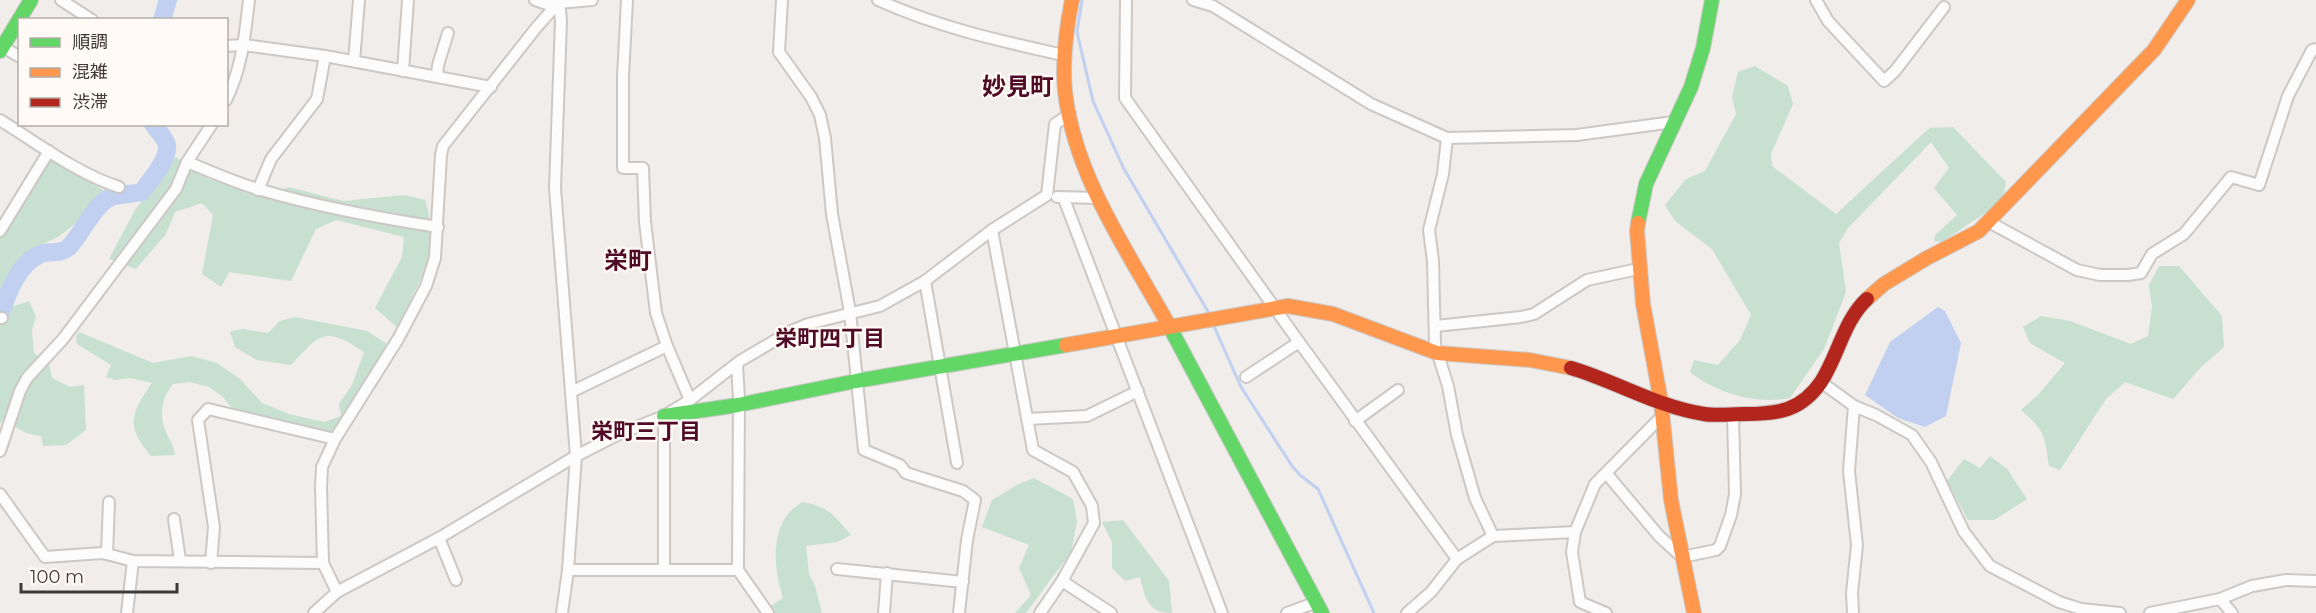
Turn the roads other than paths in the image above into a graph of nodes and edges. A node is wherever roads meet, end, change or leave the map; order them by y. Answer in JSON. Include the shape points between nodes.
{"nodes":[{"id":1,"x":31,"y":0,"type":"edge"},
{"id":2,"x":62,"y":0,"type":"edge"},
{"id":3,"x":249,"y":0,"type":"edge"},
{"id":4,"x":359,"y":0,"type":"edge"},
{"id":5,"x":408,"y":0,"type":"edge"},
{"id":6,"x":534,"y":0,"type":"edge"},
{"id":7,"x":592,"y":0,"type":"edge"},
{"id":8,"x":627,"y":0,"type":"edge"},
{"id":9,"x":782,"y":0,"type":"edge"},
{"id":10,"x":878,"y":0,"type":"edge"},
{"id":11,"x":1072,"y":0,"type":"edge"},
{"id":12,"x":1126,"y":0,"type":"edge"},
{"id":13,"x":1193,"y":0,"type":"edge"},
{"id":14,"x":1712,"y":0,"type":"edge"},
{"id":15,"x":1816,"y":0,"type":"edge"},
{"id":16,"x":2188,"y":0,"type":"edge"},
{"id":17,"x":558,"y":2,"type":"edge"},
{"id":18,"x":1944,"y":7,"type":"dead end"},
{"id":19,"x":20,"y":18,"type":"edge"},
{"id":20,"x":89,"y":18,"type":"edge"},
{"id":21,"x":18,"y":21,"type":"edge"},
{"id":22,"x":448,"y":33,"type":"dead end"},
{"id":23,"x":244,"y":45,"type":"junction"},
{"id":24,"x":228,"y":46,"type":"edge"},
{"id":25,"x":1,"y":49,"type":"edge"},
{"id":26,"x":2316,"y":49,"type":"edge"},
{"id":27,"x":1063,"y":55,"type":"junction"},
{"id":28,"x":18,"y":56,"type":"edge"},
{"id":29,"x":325,"y":56,"type":"junction"},
{"id":30,"x":354,"y":61,"type":"junction"},
{"id":31,"x":403,"y":71,"type":"junction"},
{"id":32,"x":437,"y":76,"type":"junction"},
{"id":33,"x":491,"y":87,"type":"junction"},
{"id":34,"x":228,"y":96,"type":"edge"},
{"id":35,"x":1070,"y":114,"type":"junction"},
{"id":36,"x":0,"y":120,"type":"edge"},
{"id":37,"x":1673,"y":122,"type":"junction"},
{"id":38,"x":211,"y":126,"type":"edge"},
{"id":39,"x":1447,"y":138,"type":"junction"},
{"id":40,"x":49,"y":151,"type":"junction"},
{"id":41,"x":187,"y":162,"type":"junction"},
{"id":42,"x":119,"y":188,"type":"dead end"},
{"id":43,"x":258,"y":190,"type":"junction"},
{"id":44,"x":1047,"y":195,"type":"junction"},
{"id":45,"x":1099,"y":198,"type":"junction"},
{"id":46,"x":1064,"y":199,"type":"junction"},
{"id":47,"x":1989,"y":222,"type":"junction"},
{"id":48,"x":438,"y":227,"type":"junction"},
{"id":49,"x":0,"y":229,"type":"edge"},
{"id":50,"x":992,"y":230,"type":"junction"},
{"id":51,"x":1638,"y":268,"type":"junction"},
{"id":52,"x":925,"y":281,"type":"junction"},
{"id":53,"x":1274,"y":308,"type":"junction"},
{"id":54,"x":850,"y":312,"type":"junction"},
{"id":55,"x":1170,"y":326,"type":"junction"},
{"id":56,"x":1436,"y":326,"type":"junction"},
{"id":57,"x":1117,"y":336,"type":"junction"},
{"id":58,"x":1299,"y":342,"type":"junction"},
{"id":59,"x":666,"y":346,"type":"junction"},
{"id":60,"x":1437,"y":353,"type":"junction"},
{"id":61,"x":1015,"y":354,"type":"junction"},
{"id":62,"x":737,"y":364,"type":"junction"},
{"id":63,"x":942,"y":366,"type":"junction"},
{"id":64,"x":1246,"y":377,"type":"dead end"},
{"id":65,"x":856,"y":381,"type":"junction"},
{"id":66,"x":1821,"y":382,"type":"junction"},
{"id":67,"x":1398,"y":390,"type":"dead end"},
{"id":68,"x":1138,"y":391,"type":"junction"},
{"id":69,"x":571,"y":392,"type":"junction"},
{"id":70,"x":690,"y":400,"type":"junction"},
{"id":71,"x":738,"y":405,"type":"junction"},
{"id":72,"x":1854,"y":406,"type":"junction"},
{"id":73,"x":1662,"y":408,"type":"junction"},
{"id":74,"x":1733,"y":415,"type":"junction"},
{"id":75,"x":664,"y":416,"type":"junction"},
{"id":76,"x":1027,"y":419,"type":"junction"},
{"id":77,"x":1355,"y":421,"type":"junction"},
{"id":78,"x":335,"y":439,"type":"junction"},
{"id":79,"x":0,"y":451,"type":"edge"},
{"id":80,"x":576,"y":456,"type":"junction"},
{"id":81,"x":957,"y":463,"type":"dead end"},
{"id":82,"x":1606,"y":473,"type":"junction"},
{"id":83,"x":0,"y":494,"type":"edge"},
{"id":84,"x":109,"y":502,"type":"dead end"},
{"id":85,"x":174,"y":519,"type":"dead end"},
{"id":86,"x":1575,"y":532,"type":"junction"},
{"id":87,"x":1493,"y":536,"type":"junction"},
{"id":88,"x":439,"y":538,"type":"junction"},
{"id":89,"x":107,"y":554,"type":"junction"},
{"id":90,"x":1682,"y":557,"type":"junction"},
{"id":91,"x":1457,"y":559,"type":"junction"},
{"id":92,"x":180,"y":560,"type":"junction"},
{"id":93,"x":133,"y":561,"type":"junction"},
{"id":94,"x":211,"y":563,"type":"junction"},
{"id":95,"x":323,"y":563,"type":"junction"},
{"id":96,"x":837,"y":569,"type":"dead end"},
{"id":97,"x":568,"y":570,"type":"junction"},
{"id":98,"x":664,"y":570,"type":"junction"},
{"id":99,"x":738,"y":570,"type":"junction"},
{"id":100,"x":887,"y":573,"type":"junction"},
{"id":101,"x":456,"y":580,"type":"dead end"},
{"id":102,"x":1062,"y":581,"type":"junction"},
{"id":103,"x":2316,"y":581,"type":"edge"},
{"id":104,"x":963,"y":582,"type":"junction"},
{"id":105,"x":337,"y":592,"type":"junction"},
{"id":106,"x":2220,"y":599,"type":"junction"},
{"id":107,"x":1320,"y":608,"type":"edge"},
{"id":108,"x":766,"y":610,"type":"edge"},
{"id":109,"x":320,"y":611,"type":"edge"},
{"id":110,"x":127,"y":613,"type":"edge"},
{"id":111,"x":562,"y":613,"type":"edge"},
{"id":112,"x":884,"y":613,"type":"edge"},
{"id":113,"x":959,"y":613,"type":"edge"},
{"id":114,"x":1040,"y":613,"type":"edge"},
{"id":115,"x":1111,"y":613,"type":"edge"},
{"id":116,"x":1222,"y":613,"type":"edge"},
{"id":117,"x":1287,"y":613,"type":"edge"},
{"id":118,"x":1407,"y":613,"type":"edge"},
{"id":119,"x":1606,"y":613,"type":"edge"},
{"id":120,"x":1694,"y":613,"type":"edge"},
{"id":121,"x":1853,"y":613,"type":"edge"},
{"id":122,"x":2120,"y":613,"type":"edge"},
{"id":123,"x":2150,"y":613,"type":"edge"},
{"id":124,"x":2232,"y":613,"type":"edge"}],
"edges":[{"from":1,"to":19,"type":"street"},
{"from":2,"to":20,"type":"street"},
{"from":3,"to":23,"type":"street"},
{"from":4,"to":30,"type":"street"},
{"from":5,"to":31,"type":"street"},
{"from":6,"to":17,"type":"street"},
{"from":7,"to":17,"type":"street"},
{"from":8,"to":59,"type":"street","via":[[623,168],[643,168],[656,313]]},
{"from":9,"to":54,"type":"street","via":[[779,52],[820,115],[832,214]]},
{"from":10,"to":27,"type":"street","via":[[933,22]]},
{"from":11,"to":27,"type":"street"},
{"from":12,"to":53,"type":"street","via":[[1125,98]]},
{"from":13,"to":39,"type":"street","via":[[1213,6],[1371,104]]},
{"from":14,"to":37,"type":"street","via":[[1691,87]]},
{"from":15,"to":18,"type":"street","via":[[1828,21],[1884,81]]},
{"from":16,"to":47,"type":"street","via":[[2154,50]]},
{"from":17,"to":33,"type":"street"},
{"from":17,"to":69,"type":"street","via":[[561,21],[555,188]]},
{"from":21,"to":25,"type":"street"},
{"from":22,"to":32,"type":"street"},
{"from":23,"to":24,"type":"street"},
{"from":23,"to":29,"type":"street"},
{"from":23,"to":34,"type":"street"},
{"from":25,"to":28,"type":"street"},
{"from":26,"to":47,"type":"street","via":[[2288,96],[2259,185],[2231,177],[2184,234],[2152,254],[2141,273],[2077,270]]},
{"from":27,"to":35,"type":"street"},
{"from":29,"to":30,"type":"street"},
{"from":29,"to":43,"type":"street","via":[[317,99],[271,159]]},
{"from":30,"to":31,"type":"street"},
{"from":31,"to":32,"type":"street"},
{"from":32,"to":33,"type":"street"},
{"from":33,"to":48,"type":"street","via":[[443,146]]},
{"from":35,"to":44,"type":"street","via":[[1055,124]]},
{"from":35,"to":45,"type":"street"},
{"from":36,"to":40,"type":"street"},
{"from":37,"to":39,"type":"street","via":[[1577,135]]},
{"from":37,"to":51,"type":"street","via":[[1641,203]]},
{"from":38,"to":41,"type":"street"},
{"from":39,"to":56,"type":"street","via":[[1429,230]]},
{"from":40,"to":42,"type":"street"},
{"from":40,"to":49,"type":"street"},
{"from":41,"to":43,"type":"street"},
{"from":41,"to":79,"type":"street","via":[[176,189],[63,339],[27,378]]},
{"from":43,"to":48,"type":"street","via":[[379,218]]},
{"from":44,"to":46,"type":"street"},
{"from":44,"to":50,"type":"street"},
{"from":45,"to":46,"type":"street"},
{"from":45,"to":55,"type":"street"},
{"from":46,"to":57,"type":"street"},
{"from":47,"to":66,"type":"street","via":[[1884,284],[1864,302]]},
{"from":48,"to":78,"type":"street","via":[[435,258],[426,286],[399,339]]},
{"from":50,"to":52,"type":"street"},
{"from":50,"to":61,"type":"street"},
{"from":51,"to":56,"type":"street","via":[[1587,280],[1527,315]]},
{"from":51,"to":73,"type":"street"},
{"from":52,"to":54,"type":"street","via":[[880,306]]},
{"from":52,"to":63,"type":"street"},
{"from":53,"to":55,"type":"street"},
{"from":53,"to":58,"type":"street"},
{"from":53,"to":60,"type":"street","via":[[1302,307],[1332,314]]},
{"from":54,"to":62,"type":"street","via":[[791,331]]},
{"from":54,"to":65,"type":"street"},
{"from":55,"to":57,"type":"street"},
{"from":55,"to":107,"type":"street"},
{"from":56,"to":60,"type":"street"},
{"from":57,"to":61,"type":"street"},
{"from":57,"to":68,"type":"street"},
{"from":58,"to":64,"type":"street"},
{"from":58,"to":77,"type":"street"},
{"from":59,"to":69,"type":"street"},
{"from":59,"to":70,"type":"street"},
{"from":60,"to":73,"type":"street","via":[[1562,365],[1604,378]]},
{"from":60,"to":87,"type":"street","via":[[1475,498]]},
{"from":61,"to":63,"type":"street"},
{"from":61,"to":76,"type":"street"},
{"from":62,"to":70,"type":"street"},
{"from":62,"to":71,"type":"street"},
{"from":63,"to":65,"type":"street"},
{"from":63,"to":81,"type":"street"},
{"from":65,"to":71,"type":"street"},
{"from":65,"to":104,"type":"street","via":[[864,450],[900,465],[906,473],[963,491],[975,500]]},
{"from":66,"to":72,"type":"street"},
{"from":66,"to":74,"type":"street","via":[[1804,401],[1786,411]]},
{"from":67,"to":77,"type":"street"},
{"from":68,"to":76,"type":"street","via":[[1087,416]]},
{"from":68,"to":116,"type":"street"},
{"from":69,"to":80,"type":"street"},
{"from":70,"to":75,"type":"street"},
{"from":71,"to":75,"type":"street"},
{"from":71,"to":99,"type":"street"},
{"from":72,"to":121,"type":"street","via":[[1849,471],[1857,545]]},
{"from":72,"to":122,"type":"street","via":[[1912,435],[1918,442],[1964,532],[1990,566],[2059,602],[2091,611]]},
{"from":73,"to":74,"type":"street"},
{"from":73,"to":82,"type":"street"},
{"from":73,"to":90,"type":"street","via":[[1671,500]]},
{"from":74,"to":90,"type":"street","via":[[1735,494],[1720,546]]},
{"from":75,"to":80,"type":"street"},
{"from":75,"to":98,"type":"street"},
{"from":76,"to":102,"type":"street","via":[[1033,450],[1073,472],[1092,506],[1094,523]]},
{"from":77,"to":91,"type":"street"},
{"from":78,"to":94,"type":"street","via":[[208,409],[198,420],[214,527]]},
{"from":78,"to":95,"type":"street","via":[[322,466]]},
{"from":80,"to":88,"type":"street"},
{"from":80,"to":97,"type":"street"},
{"from":82,"to":86,"type":"street","via":[[1595,484]]},
{"from":82,"to":90,"type":"street"},
{"from":83,"to":89,"type":"street","via":[[45,557]]},
{"from":84,"to":89,"type":"street"},
{"from":85,"to":92,"type":"street"},
{"from":86,"to":87,"type":"street"},
{"from":86,"to":119,"type":"street","via":[[1572,552],[1580,602]]},
{"from":87,"to":91,"type":"street"},
{"from":88,"to":101,"type":"street"},
{"from":88,"to":105,"type":"street"},
{"from":89,"to":93,"type":"street"},
{"from":90,"to":120,"type":"street"},
{"from":91,"to":118,"type":"street","via":[[1431,592]]},
{"from":92,"to":93,"type":"street"},
{"from":92,"to":94,"type":"street"},
{"from":93,"to":110,"type":"street"},
{"from":94,"to":95,"type":"street"},
{"from":95,"to":105,"type":"street"},
{"from":96,"to":100,"type":"street"},
{"from":97,"to":98,"type":"street"},
{"from":97,"to":111,"type":"street"},
{"from":98,"to":99,"type":"street"},
{"from":99,"to":108,"type":"street"},
{"from":100,"to":104,"type":"street"},
{"from":100,"to":112,"type":"street"},
{"from":102,"to":114,"type":"street"},
{"from":102,"to":115,"type":"street"},
{"from":103,"to":106,"type":"street","via":[[2286,580],[2252,586]]},
{"from":104,"to":113,"type":"street"},
{"from":105,"to":109,"type":"street"},
{"from":106,"to":123,"type":"street"},
{"from":106,"to":124,"type":"street"},
{"from":107,"to":117,"type":"street"}]}
